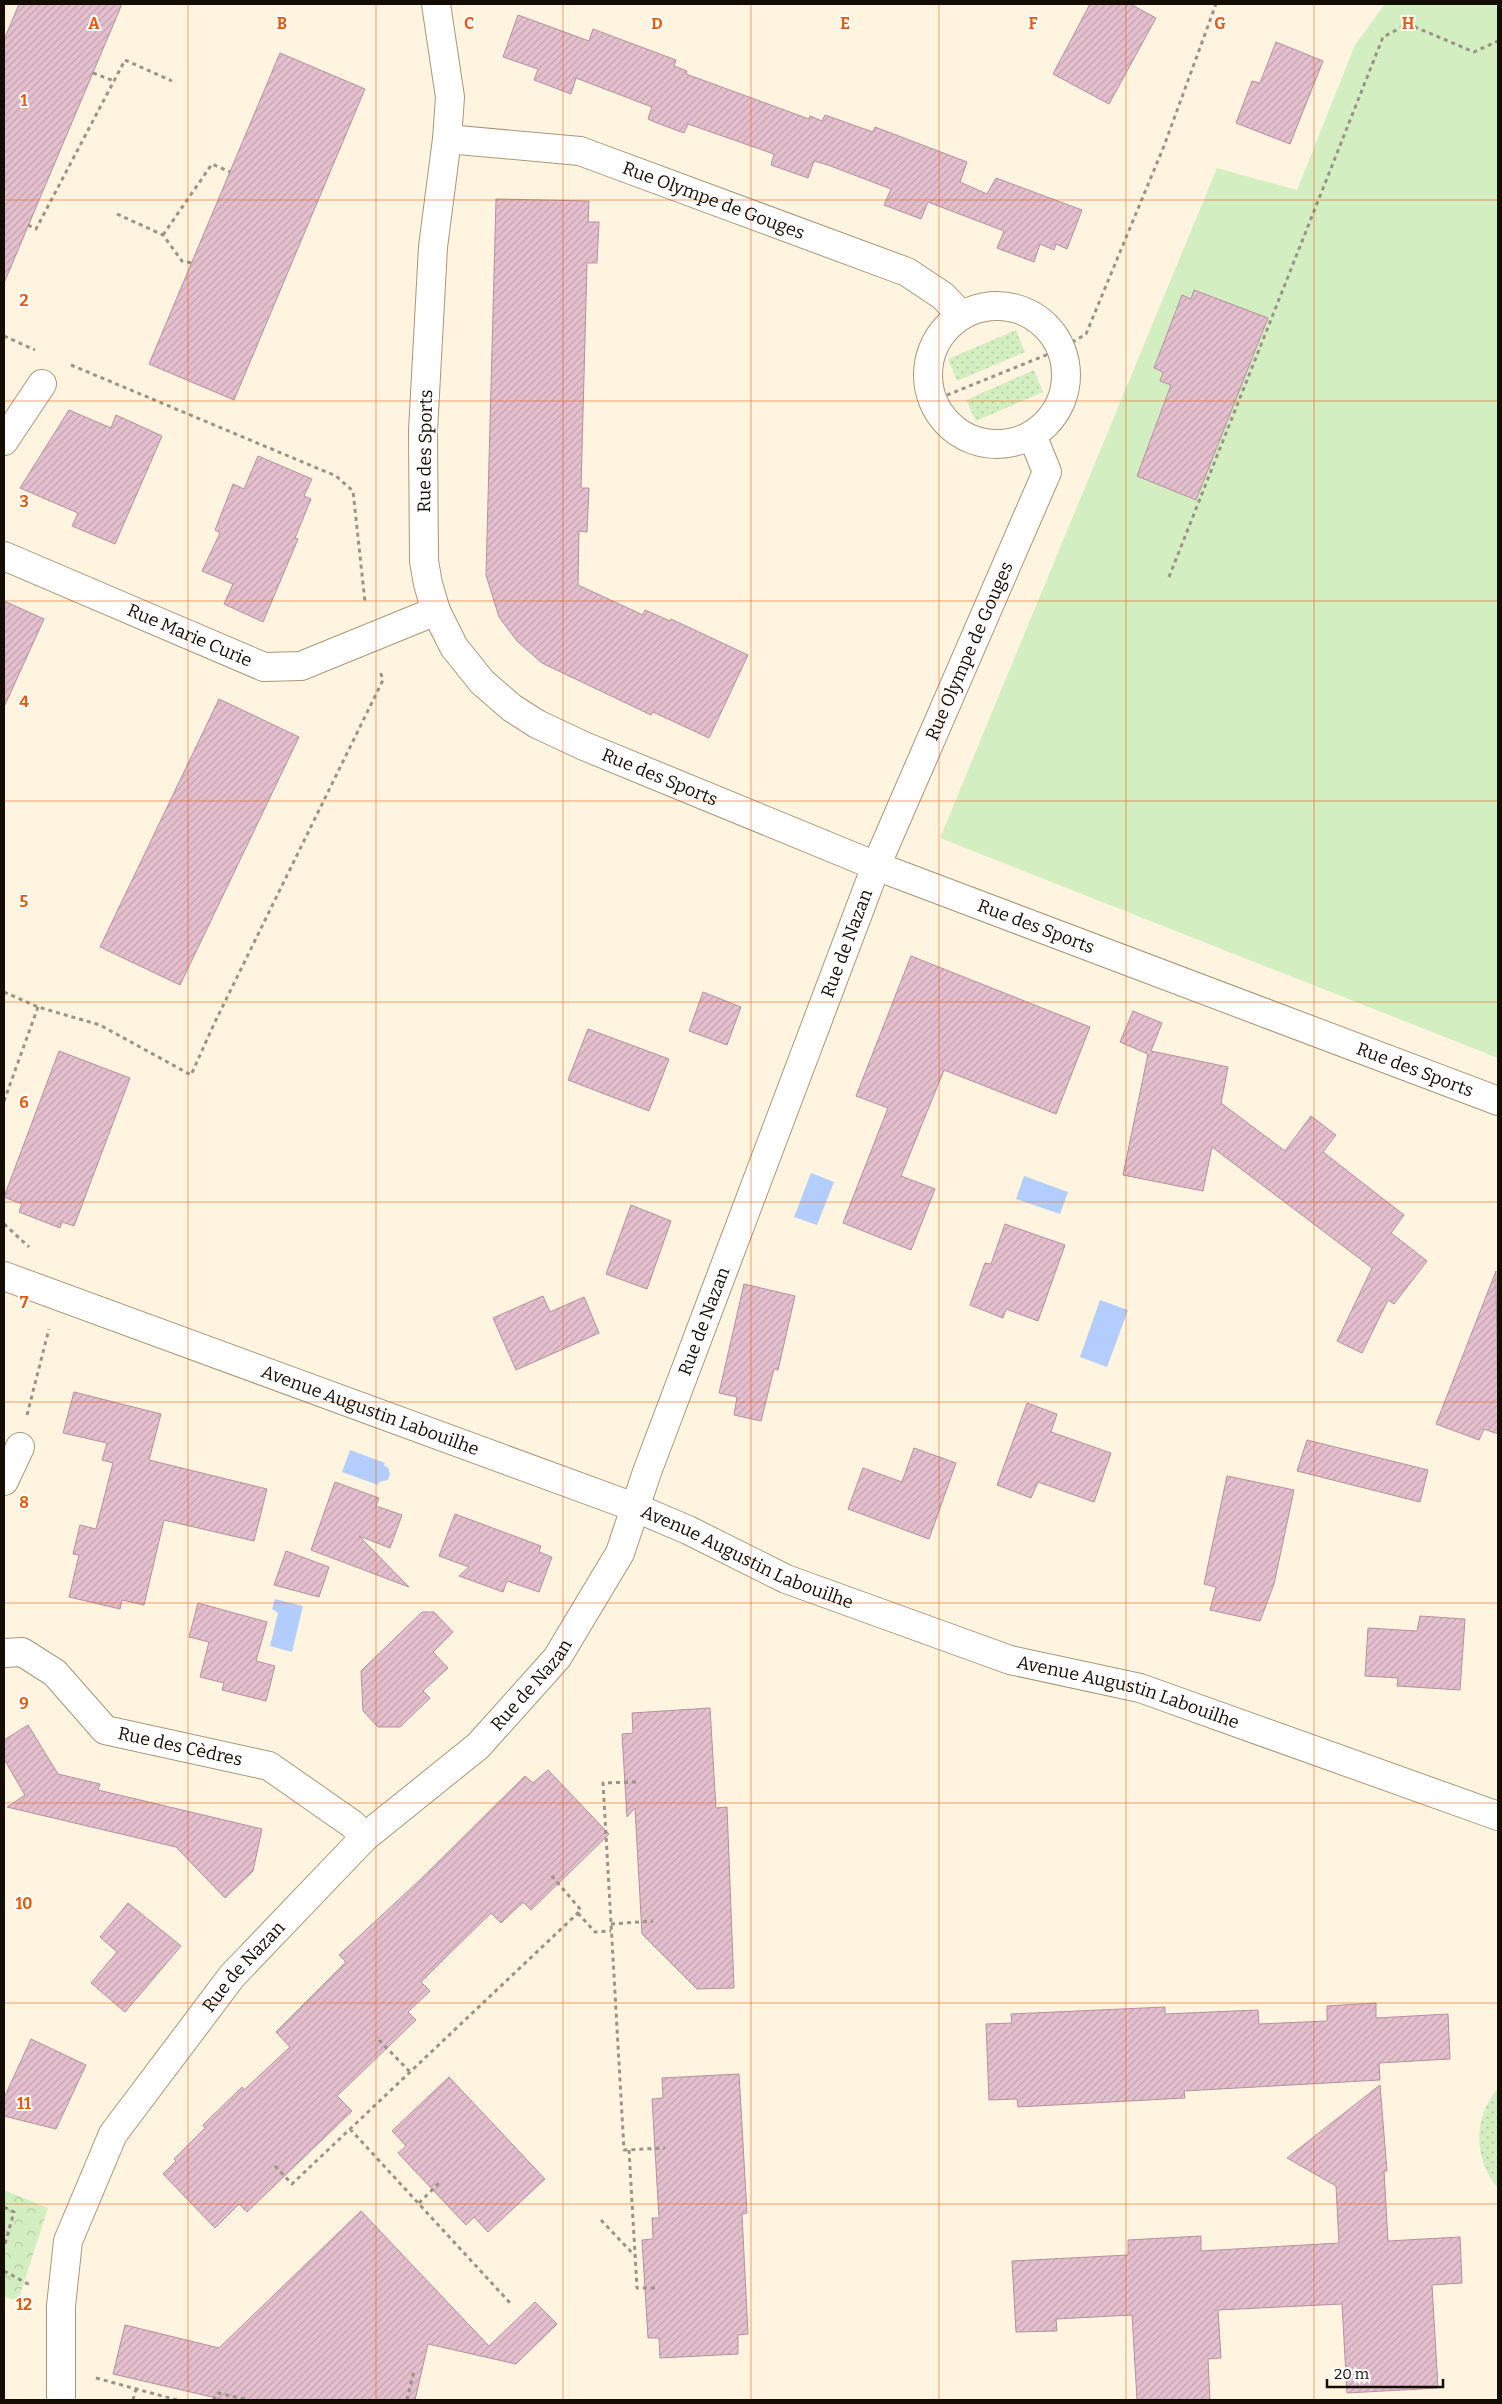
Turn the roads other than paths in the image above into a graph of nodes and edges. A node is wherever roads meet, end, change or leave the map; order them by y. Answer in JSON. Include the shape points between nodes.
{"nodes":[{"id":1,"x":436,"y":4,"type":"edge"},
{"id":2,"x":447,"y":138,"type":"junction"},
{"id":3,"x":961,"y":315,"type":"junction"},
{"id":4,"x":42,"y":384,"type":"dead end"},
{"id":5,"x":1032,"y":435,"type":"junction"},
{"id":6,"x":4,"y":441,"type":"edge"},
{"id":7,"x":4,"y":556,"type":"edge"},
{"id":8,"x":436,"y":610,"type":"junction"},
{"id":9,"x":876,"y":866,"type":"junction"},
{"id":10,"x":1498,"y":1101,"type":"edge"},
{"id":11,"x":4,"y":1276,"type":"edge"},
{"id":12,"x":20,"y":1447,"type":"road end"},
{"id":13,"x":4,"y":1481,"type":"edge"},
{"id":14,"x":634,"y":1507,"type":"junction"},
{"id":15,"x":4,"y":1652,"type":"edge"},
{"id":16,"x":1498,"y":1816,"type":"edge"},
{"id":17,"x":365,"y":1837,"type":"junction"},
{"id":18,"x":61,"y":2400,"type":"edge"}],
"edges":[{"from":1,"to":2,"type":"street","name":"Rue des Sports","via":[[450,97]]},
{"from":2,"to":3,"type":"street","name":"Rue Olympe de Gouges","via":[[580,151],[907,272],[943,296]]},
{"from":2,"to":8,"type":"street","name":"Rue des Sports","via":[[433,248],[423,431],[424,561]]},
{"from":3,"to":5,"type":"street","via":[[946,327],[934,344],[928,362],[932,401],[942,418],[956,432],[974,441],[1013,443]]},
{"from":3,"to":5,"type":"street","via":[[980,307],[1019,309],[1037,318],[1051,332],[1061,349],[1066,368],[1065,388],[1059,406],[1047,423]]},
{"from":4,"to":6,"type":"street"},
{"from":5,"to":9,"type":"street","name":"Rue Olympe de Gouges","via":[[1048,472]]},
{"from":7,"to":8,"type":"street","name":"Rue Marie Curie","via":[[264,667],[301,666]]},
{"from":8,"to":9,"type":"street","name":"Rue des Sports","via":[[454,647],[482,682],[537,724]]},
{"from":9,"to":10,"type":"street","name":"Rue des Sports"},
{"from":9,"to":14,"type":"street","name":"Rue de Nazan"},
{"from":11,"to":14,"type":"street","name":"Avenue Augustin Labouilhe"},
{"from":12,"to":13,"type":"street"},
{"from":14,"to":16,"type":"street","name":"Avenue Augustin Labouilhe","via":[[786,1579],[1017,1663],[1140,1688]]},
{"from":14,"to":17,"type":"street","name":"Rue de Nazan","via":[[620,1553],[557,1658],[478,1746]]},
{"from":15,"to":17,"type":"street","name":"Rue des Cèdres","via":[[22,1652],[55,1672],[105,1730],[269,1766],[352,1824]]},
{"from":17,"to":18,"type":"street","name":"Rue de Nazan","via":[[232,1976],[113,2134],[68,2241],[61,2306]]}]}
